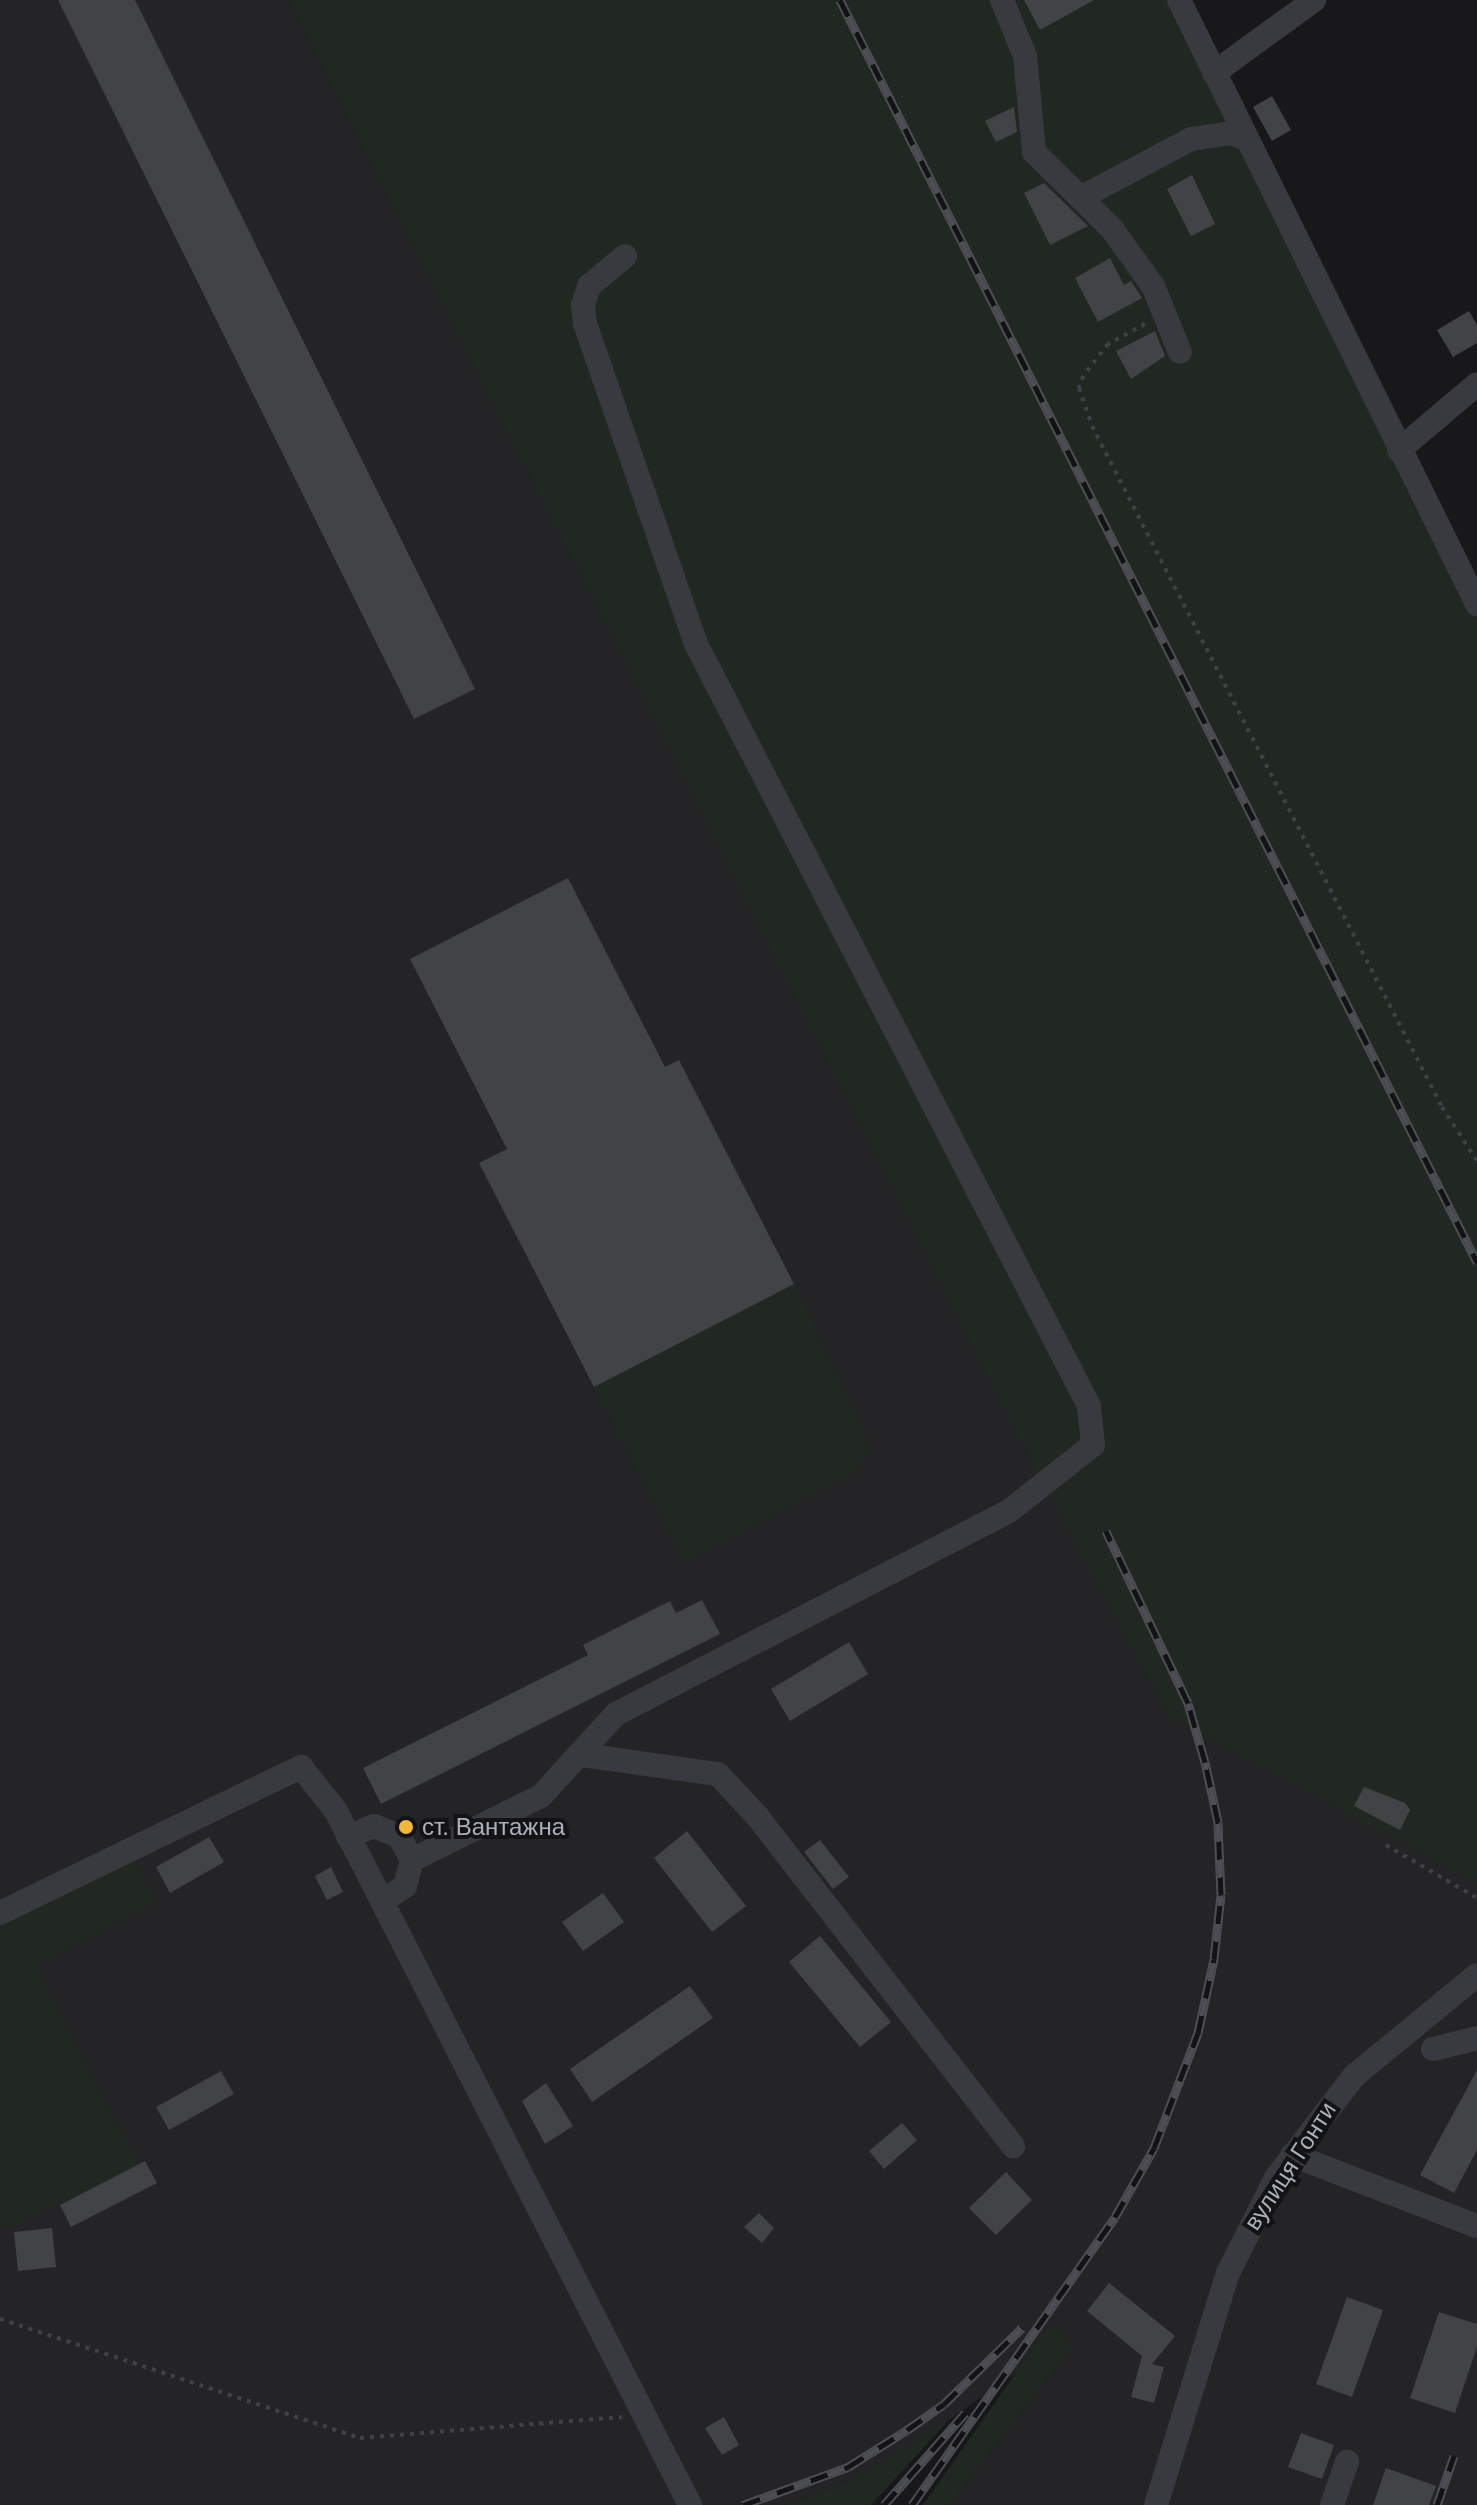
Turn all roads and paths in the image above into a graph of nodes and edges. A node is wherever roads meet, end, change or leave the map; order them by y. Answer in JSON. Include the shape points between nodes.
{"nodes":[{"id":1,"x":1002,"y":0,"type":"edge"},
{"id":2,"x":1179,"y":0,"type":"edge"},
{"id":3,"x":1314,"y":0,"type":"edge"},
{"id":4,"x":1214,"y":73,"type":"junction"},
{"id":5,"x":1247,"y":139,"type":"junction"},
{"id":6,"x":1082,"y":197,"type":"junction"},
{"id":7,"x":625,"y":256,"type":"dead end"},
{"id":8,"x":1165,"y":315,"type":"junction"},
{"id":9,"x":1180,"y":352,"type":"dead end"},
{"id":10,"x":1477,"y":384,"type":"edge"},
{"id":11,"x":1399,"y":450,"type":"junction"},
{"id":12,"x":1477,"y":604,"type":"edge"},
{"id":13,"x":1477,"y":1161,"type":"edge"},
{"id":14,"x":582,"y":1755,"type":"junction"},
{"id":15,"x":348,"y":1837,"type":"junction"},
{"id":16,"x":1386,"y":1845,"type":"dead end"},
{"id":17,"x":412,"y":1860,"type":"junction"},
{"id":18,"x":1477,"y":1898,"type":"edge"},
{"id":19,"x":383,"y":1901,"type":"junction"},
{"id":20,"x":0,"y":1913,"type":"edge"},
{"id":21,"x":1477,"y":1975,"type":"edge"},
{"id":22,"x":1477,"y":2038,"type":"edge"},
{"id":23,"x":1433,"y":2049,"type":"dead end"},
{"id":24,"x":1013,"y":2146,"type":"dead end"},
{"id":25,"x":1292,"y":2155,"type":"junction"},
{"id":26,"x":1474,"y":2217,"type":"edge"},
{"id":27,"x":0,"y":2319,"type":"edge"},
{"id":28,"x":644,"y":2415,"type":"junction"},
{"id":29,"x":1347,"y":2462,"type":"dead end"},
{"id":30,"x":690,"y":2505,"type":"edge"},
{"id":31,"x":1156,"y":2505,"type":"edge"},
{"id":32,"x":1332,"y":2505,"type":"edge"}],
"edges":[{"from":1,"to":6,"type":"street","via":[[1025,56],[1034,152]]},
{"from":2,"to":4,"type":"street"},
{"from":3,"to":4,"type":"street"},
{"from":4,"to":5,"type":"street"},
{"from":5,"to":6,"type":"street","via":[[1231,133],[1191,139]]},
{"from":5,"to":11,"type":"street"},
{"from":6,"to":8,"type":"street","via":[[1153,286]]},
{"from":7,"to":14,"type":"street","via":[[589,286],[585,324],[696,644],[1089,1406],[1093,1445],[1009,1511],[616,1714]]},
{"from":8,"to":9,"type":"street"},
{"from":8,"to":13,"type":"path","via":[[1108,344],[1083,376],[1079,388],[1092,426],[1435,1093]]},
{"from":10,"to":11,"type":"street"},
{"from":11,"to":12,"type":"street"},
{"from":14,"to":17,"type":"street","via":[[541,1796]]},
{"from":14,"to":24,"type":"street","via":[[718,1774],[757,1816]]},
{"from":15,"to":17,"type":"street","via":[[374,1826],[399,1836]]},
{"from":15,"to":19,"type":"street"},
{"from":15,"to":20,"type":"street","via":[[336,1811],[301,1767]]},
{"from":16,"to":18,"type":"path"},
{"from":17,"to":19,"type":"street","via":[[405,1886]]},
{"from":19,"to":28,"type":"street"},
{"from":21,"to":25,"type":"street","name":"вулиця Гонти","via":[[1354,2076]]},
{"from":22,"to":23,"type":"street"},
{"from":25,"to":26,"type":"street"},
{"from":25,"to":31,"type":"street","name":"вулиця Гонти","via":[[1228,2273]]},
{"from":27,"to":28,"type":"path","via":[[360,2438]]},
{"from":28,"to":30,"type":"street"},
{"from":29,"to":32,"type":"street"}]}
